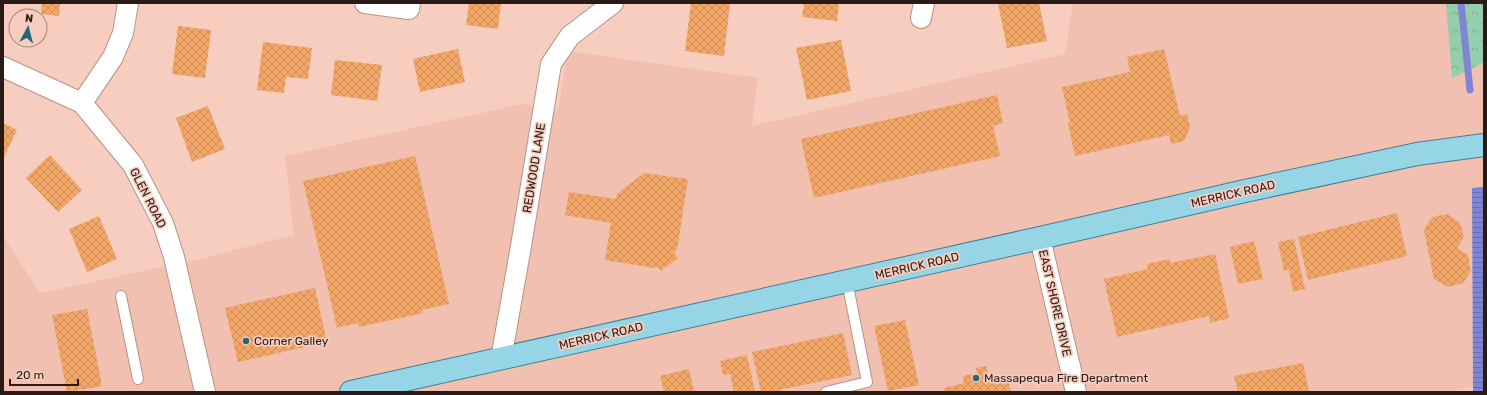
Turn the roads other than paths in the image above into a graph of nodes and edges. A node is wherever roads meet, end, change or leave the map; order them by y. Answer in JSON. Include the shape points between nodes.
{"nodes":[{"id":1,"x":128,"y":3,"type":"edge"},
{"id":2,"x":365,"y":3,"type":"edge"},
{"id":3,"x":613,"y":3,"type":"edge"},
{"id":4,"x":410,"y":6,"type":"edge"},
{"id":5,"x":3,"y":67,"type":"edge"},
{"id":6,"x":82,"y":103,"type":"junction"},
{"id":7,"x":1484,"y":145,"type":"edge"},
{"id":8,"x":1040,"y":238,"type":"junction"},
{"id":9,"x":847,"y":281,"type":"junction"},
{"id":10,"x":121,"y":296,"type":"dead end"},
{"id":11,"x":501,"y":359,"type":"junction"},
{"id":12,"x":138,"y":379,"type":"dead end"},
{"id":13,"x":205,"y":392,"type":"edge"},
{"id":14,"x":351,"y":392,"type":"edge"},
{"id":15,"x":826,"y":392,"type":"edge"},
{"id":16,"x":1076,"y":392,"type":"edge"}],
"edges":[{"from":1,"to":6,"type":"street","via":[[123,33],[113,57]]},
{"from":2,"to":4,"type":"street"},
{"from":3,"to":11,"type":"street","name":"REDWOOD LANE","via":[[570,36],[551,64]]},
{"from":5,"to":6,"type":"street","name":"GLEN ROAD"},
{"from":6,"to":13,"type":"street","name":"GLEN ROAD","via":[[133,165],[163,223],[174,257]]},
{"from":7,"to":8,"type":"main road","name":"MERRICK ROAD","via":[[1409,156]]},
{"from":8,"to":9,"type":"main road","name":"MERRICK ROAD"},
{"from":8,"to":16,"type":"street","name":"EAST SHORE DRIVE"},
{"from":9,"to":11,"type":"main road","name":"MERRICK ROAD"},
{"from":9,"to":15,"type":"lane","via":[[868,382]]},
{"from":10,"to":12,"type":"lane"},
{"from":11,"to":14,"type":"main road","name":"MERRICK ROAD"}]}
